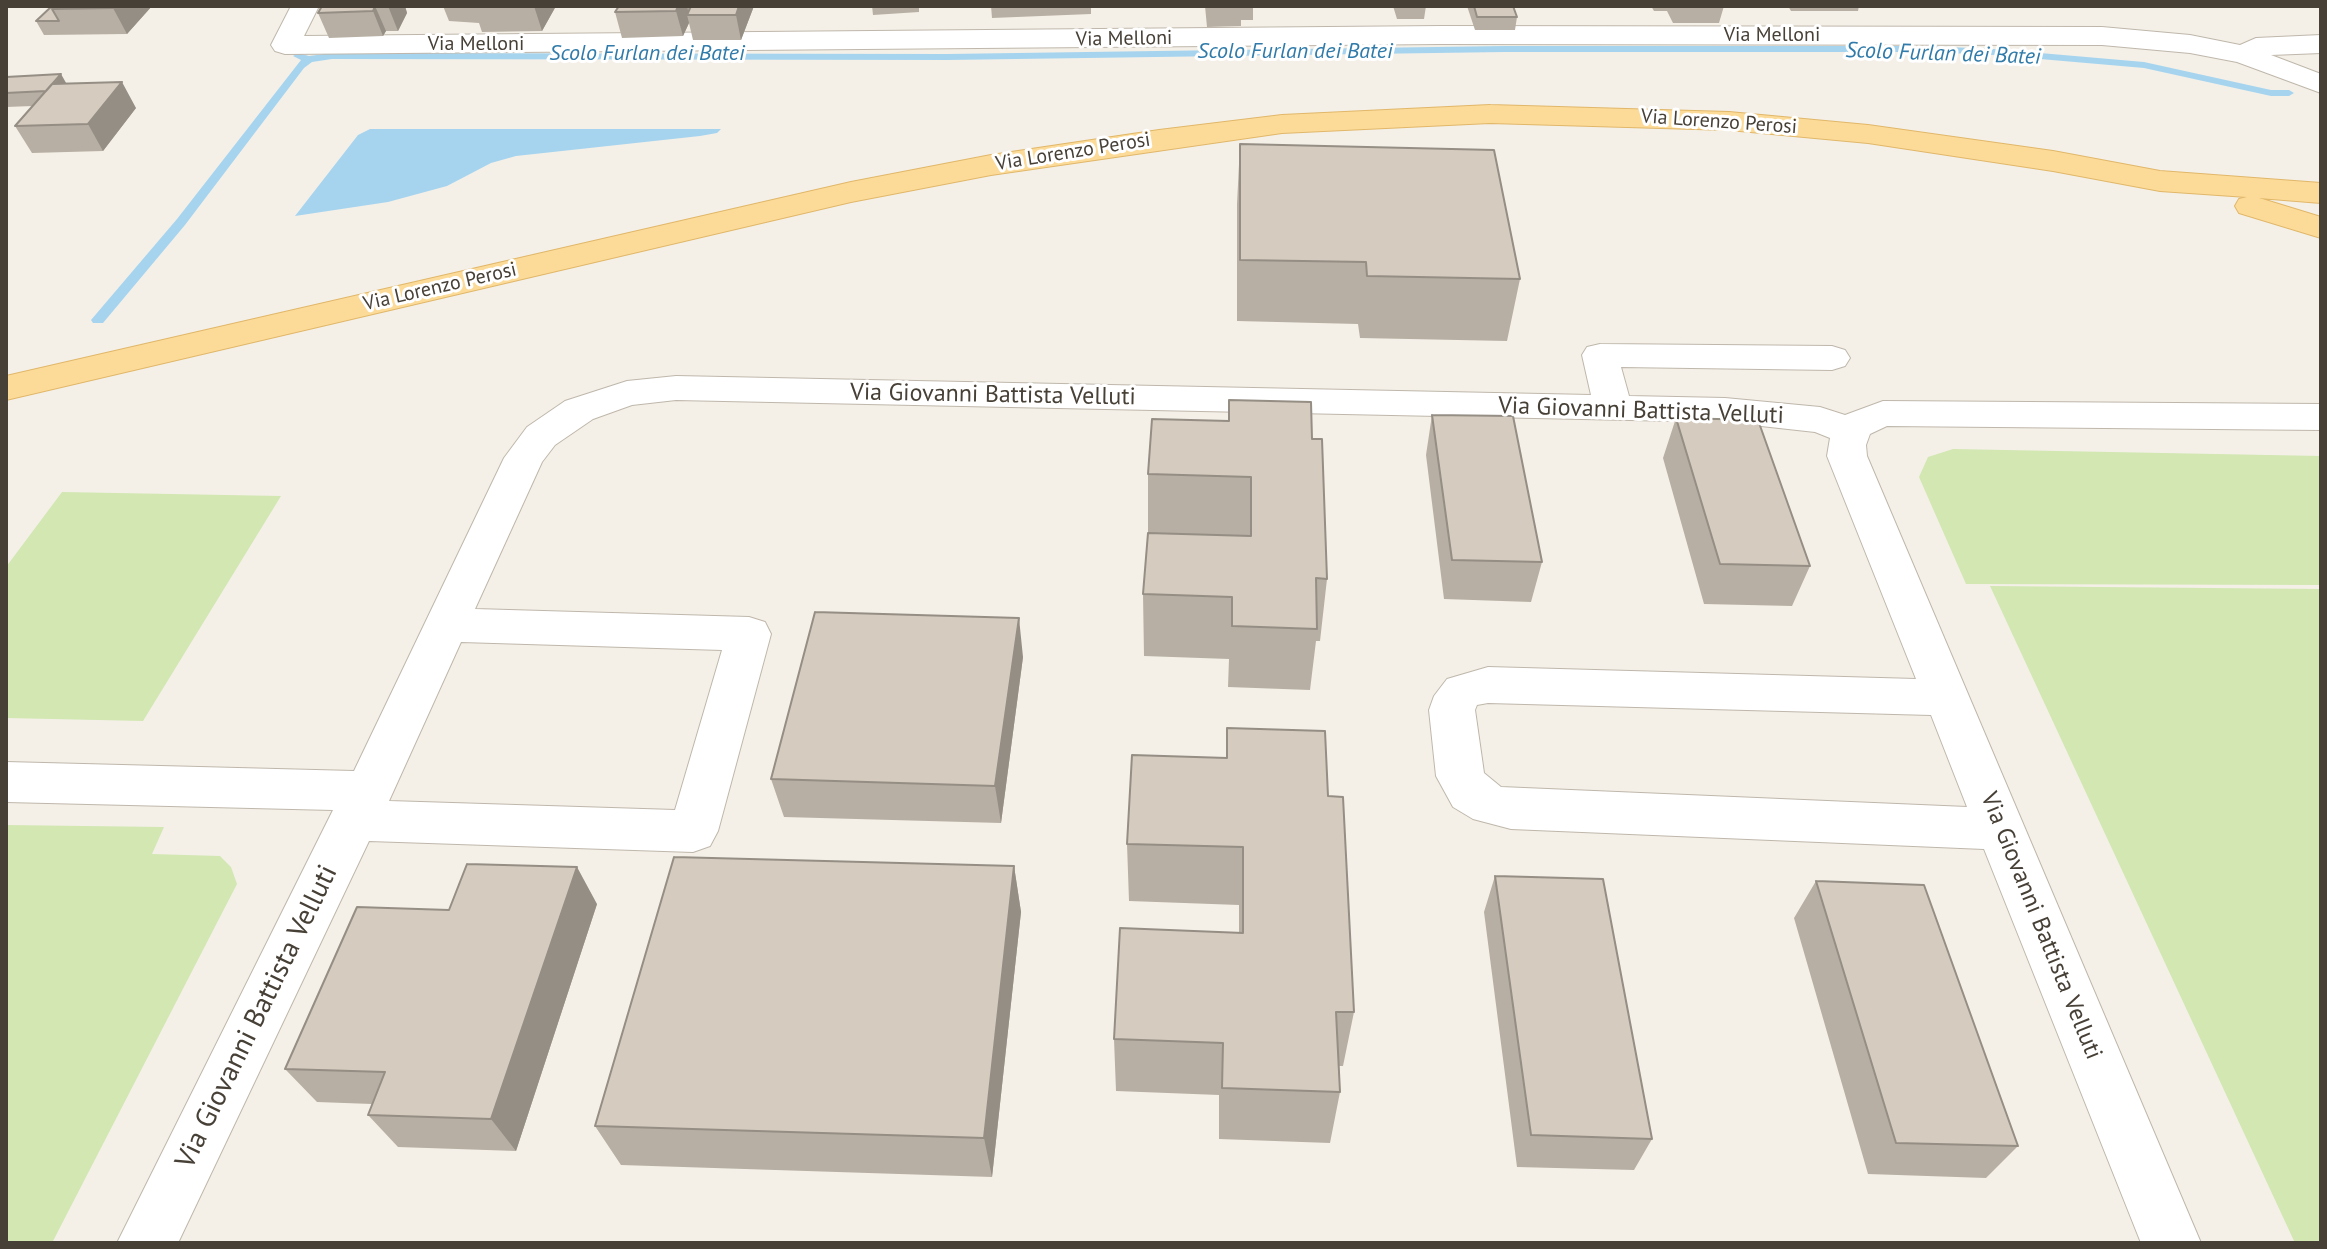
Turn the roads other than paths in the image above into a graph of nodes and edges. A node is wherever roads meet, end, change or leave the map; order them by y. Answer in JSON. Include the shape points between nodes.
{"nodes":[{"id":1,"x":305,"y":6,"type":"edge"},
{"id":2,"x":2321,"y":44,"type":"edge"},
{"id":3,"x":2245,"y":55,"type":"junction"},
{"id":4,"x":2321,"y":84,"type":"edge"},
{"id":5,"x":2160,"y":181,"type":"junction"},
{"id":6,"x":2321,"y":193,"type":"edge"},
{"id":7,"x":2321,"y":228,"type":"edge"},
{"id":8,"x":1832,"y":358,"type":"dead end"},
{"id":9,"x":6,"y":388,"type":"edge"},
{"id":10,"x":1613,"y":408,"type":"junction"},
{"id":11,"x":2321,"y":417,"type":"edge"},
{"id":12,"x":1850,"y":431,"type":"junction"},
{"id":13,"x":446,"y":625,"type":"junction"},
{"id":14,"x":1948,"y":698,"type":"junction"},
{"id":15,"x":6,"y":782,"type":"edge"},
{"id":16,"x":361,"y":806,"type":"junction"},
{"id":17,"x":2002,"y":829,"type":"junction"},
{"id":18,"x":147,"y":1243,"type":"edge"},
{"id":19,"x":2171,"y":1243,"type":"edge"}],
"edges":[{"from":1,"to":3,"type":"street","name":"Via Melloni","via":[[285,45],[1865,35],[2130,38]]},
{"from":2,"to":3,"type":"street","name":"Via Melloni","via":[[2256,47]]},
{"from":3,"to":4,"type":"street","name":"Via Melloni"},
{"from":5,"to":6,"type":"main road","name":"Via Lorenzo Perosi"},
{"from":5,"to":7,"type":"main road","name":"Via Lorenzo Perosi"},
{"from":5,"to":9,"type":"main road","name":"Via Lorenzo Perosi","via":[[1868,134],[1729,121],[1490,114],[1282,124],[991,165],[851,192]]},
{"from":8,"to":10,"type":"street","via":[[1600,355]]},
{"from":10,"to":12,"type":"street","name":"Via Giovanni Battista Velluti","via":[[1725,410],[1820,420]]},
{"from":10,"to":13,"type":"street","name":"Via Giovanni Battista Velluti","via":[[676,388],[627,393],[565,418],[531,447]]},
{"from":11,"to":12,"type":"street","via":[[1883,413]]},
{"from":12,"to":14,"type":"street","name":"Via Giovanni Battista Velluti","via":[[1847,456]]},
{"from":13,"to":16,"type":"street","name":"Via Giovanni Battista Velluti"},
{"from":13,"to":16,"type":"street","via":[[749,634],[693,831]]},
{"from":14,"to":17,"type":"street","name":"Via Giovanni Battista Velluti"},
{"from":14,"to":17,"type":"street","via":[[1479,685],[1457,696],[1452,710],[1460,776],[1470,793],[1490,805]]},
{"from":15,"to":16,"type":"street"},
{"from":16,"to":18,"type":"street","name":"Via Giovanni Battista Velluti"},
{"from":17,"to":19,"type":"street","name":"Via Giovanni Battista Velluti"}]}
